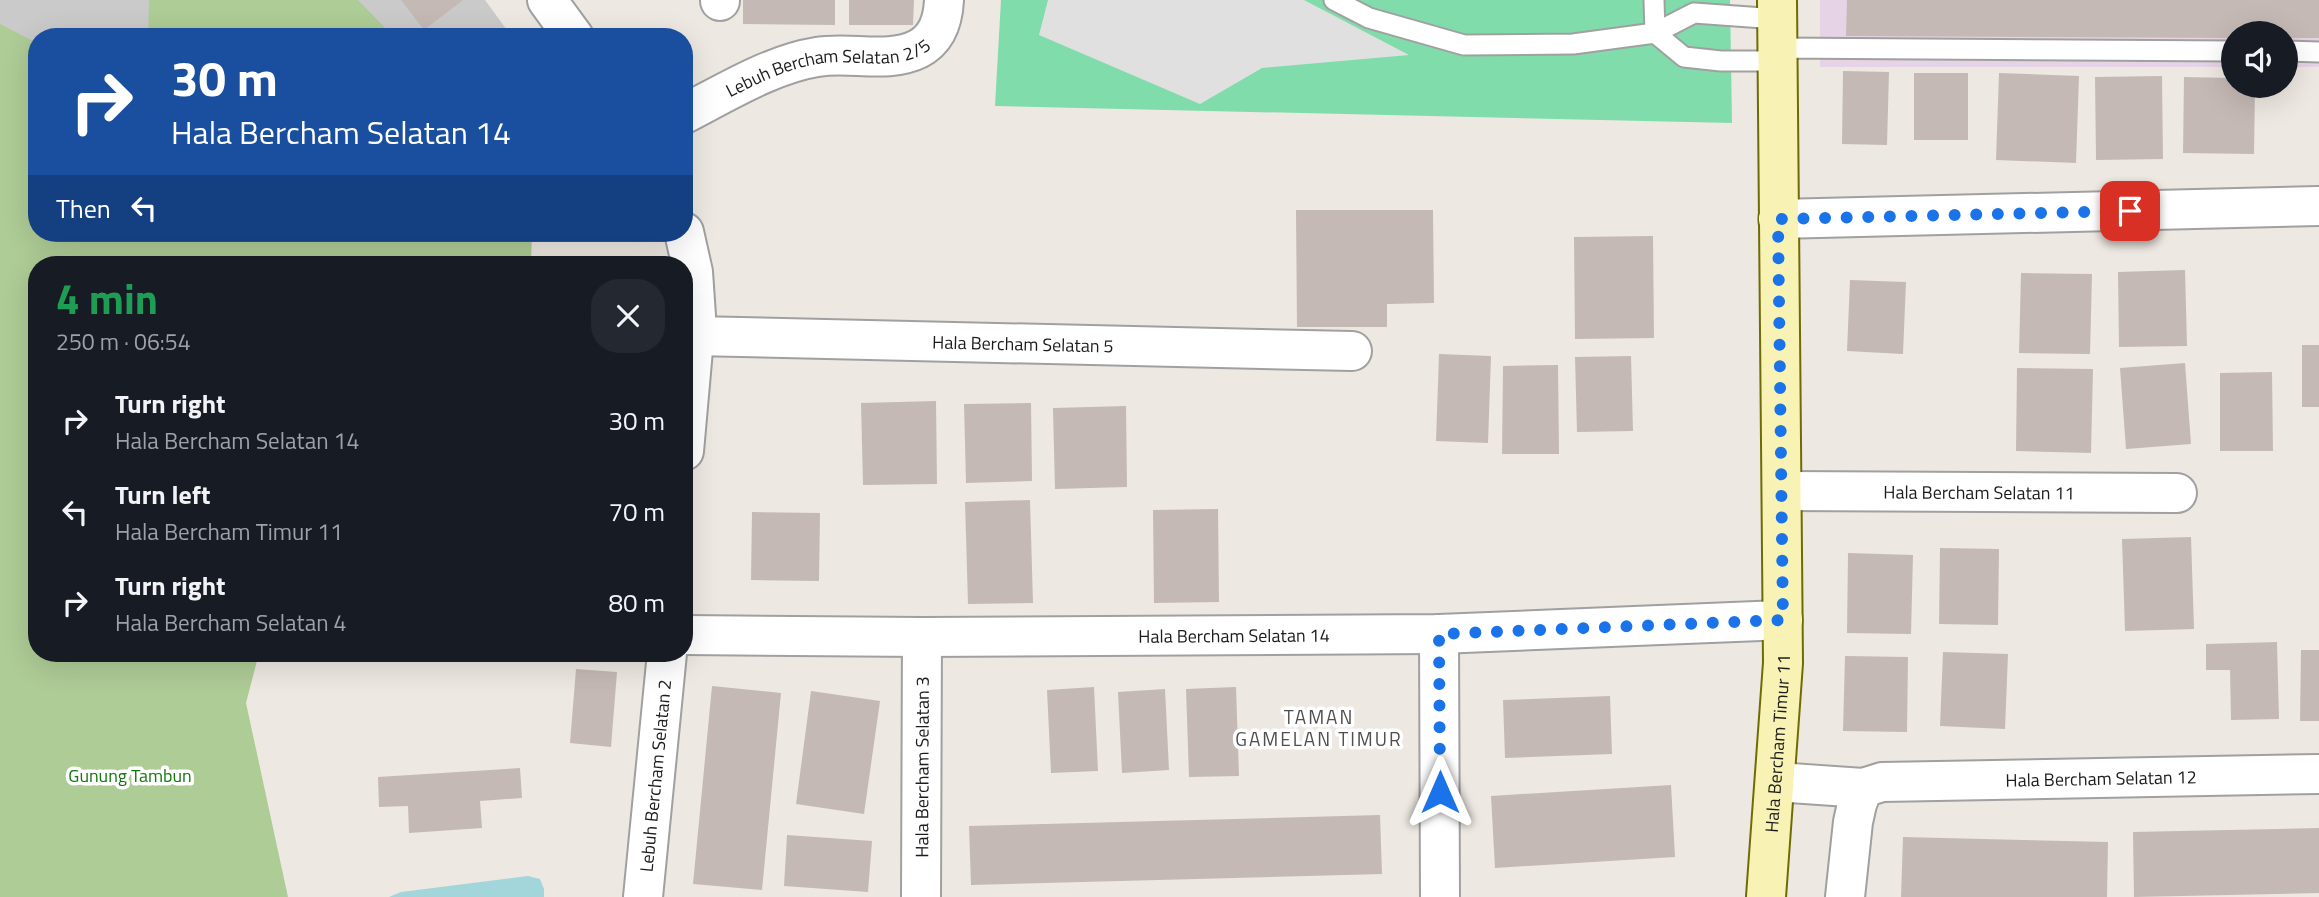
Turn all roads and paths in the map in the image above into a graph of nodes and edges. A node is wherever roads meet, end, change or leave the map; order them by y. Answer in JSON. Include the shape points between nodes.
{"nodes":[{"id":1,"x":547,"y":0,"type":"edge"},
{"id":2,"x":944,"y":0,"type":"edge"},
{"id":3,"x":1334,"y":0,"type":"edge"},
{"id":4,"x":1654,"y":0,"type":"edge"},
{"id":5,"x":567,"y":28,"type":"edge"},
{"id":6,"x":1778,"y":32,"type":"edge"},
{"id":7,"x":1655,"y":33,"type":"junction"},
{"id":8,"x":2221,"y":50,"type":"edge"},
{"id":9,"x":2298,"y":51,"type":"edge"},
{"id":10,"x":2319,"y":52,"type":"edge"},
{"id":11,"x":693,"y":110,"type":"edge"},
{"id":12,"x":2319,"y":206,"type":"edge"},
{"id":13,"x":1778,"y":219,"type":"junction"},
{"id":14,"x":693,"y":272,"type":"edge"},
{"id":15,"x":694,"y":336,"type":"junction"},
{"id":16,"x":693,"y":348,"type":"edge"},
{"id":17,"x":1352,"y":351,"type":"dead end"},
{"id":18,"x":1783,"y":491,"type":"junction"},
{"id":19,"x":2177,"y":493,"type":"dead end"},
{"id":20,"x":1783,"y":620,"type":"junction"},
{"id":21,"x":1439,"y":634,"type":"junction"},
{"id":22,"x":693,"y":635,"type":"edge"},
{"id":23,"x":922,"y":637,"type":"junction"},
{"id":24,"x":666,"y":662,"type":"edge"},
{"id":25,"x":2319,"y":774,"type":"edge"},
{"id":26,"x":1776,"y":782,"type":"junction"},
{"id":27,"x":1872,"y":785,"type":"junction"},
{"id":28,"x":643,"y":897,"type":"edge"},
{"id":29,"x":921,"y":897,"type":"edge"},
{"id":30,"x":1440,"y":897,"type":"edge"},
{"id":31,"x":1766,"y":897,"type":"edge"},
{"id":32,"x":1845,"y":897,"type":"edge"}],
"edges":[{"from":1,"to":5,"type":"street"},
{"from":2,"to":11,"type":"street","name":"Lebuh Bercham Selatan 2/5","via":[[936,32],[914,51],[888,57],[817,57],[780,66]]},
{"from":3,"to":7,"type":"lane","via":[[1369,18],[1464,44],[1573,44]]},
{"from":4,"to":7,"type":"lane"},
{"from":6,"to":7,"type":"lane","via":[[1694,13]]},
{"from":6,"to":7,"type":"lane","via":[[1721,61],[1684,57]]},
{"from":6,"to":8,"type":"lane"},
{"from":6,"to":13,"type":"street","name":"Hala Bercham Timur 11"},
{"from":9,"to":10,"type":"lane"},
{"from":12,"to":13,"type":"street"},
{"from":13,"to":18,"type":"street","name":"Hala Bercham Timur 11"},
{"from":14,"to":15,"type":"street"},
{"from":15,"to":16,"type":"street"},
{"from":15,"to":17,"type":"street","name":"Hala Bercham Selatan 5"},
{"from":18,"to":19,"type":"street","name":"Hala Bercham Selatan 11"},
{"from":18,"to":20,"type":"street","name":"Hala Bercham Timur 11"},
{"from":20,"to":21,"type":"street","name":"Hala Bercham Selatan 14"},
{"from":20,"to":26,"type":"street","name":"Hala Bercham Timur 11"},
{"from":21,"to":23,"type":"street","name":"Hala Bercham Selatan 14"},
{"from":21,"to":30,"type":"street"},
{"from":22,"to":23,"type":"street","name":"Hala Bercham Selatan 14"},
{"from":23,"to":29,"type":"street","name":"Hala Bercham Selatan 3"},
{"from":24,"to":28,"type":"street","name":"Lebuh Bercham Selatan 2"},
{"from":25,"to":27,"type":"street","name":"Hala Bercham Selatan 12"},
{"from":26,"to":27,"type":"street","name":"Hala Bercham Selatan 12"},
{"from":26,"to":31,"type":"street","name":"Hala Bercham Timur 11"},
{"from":27,"to":32,"type":"street","via":[[1857,804]]}]}
